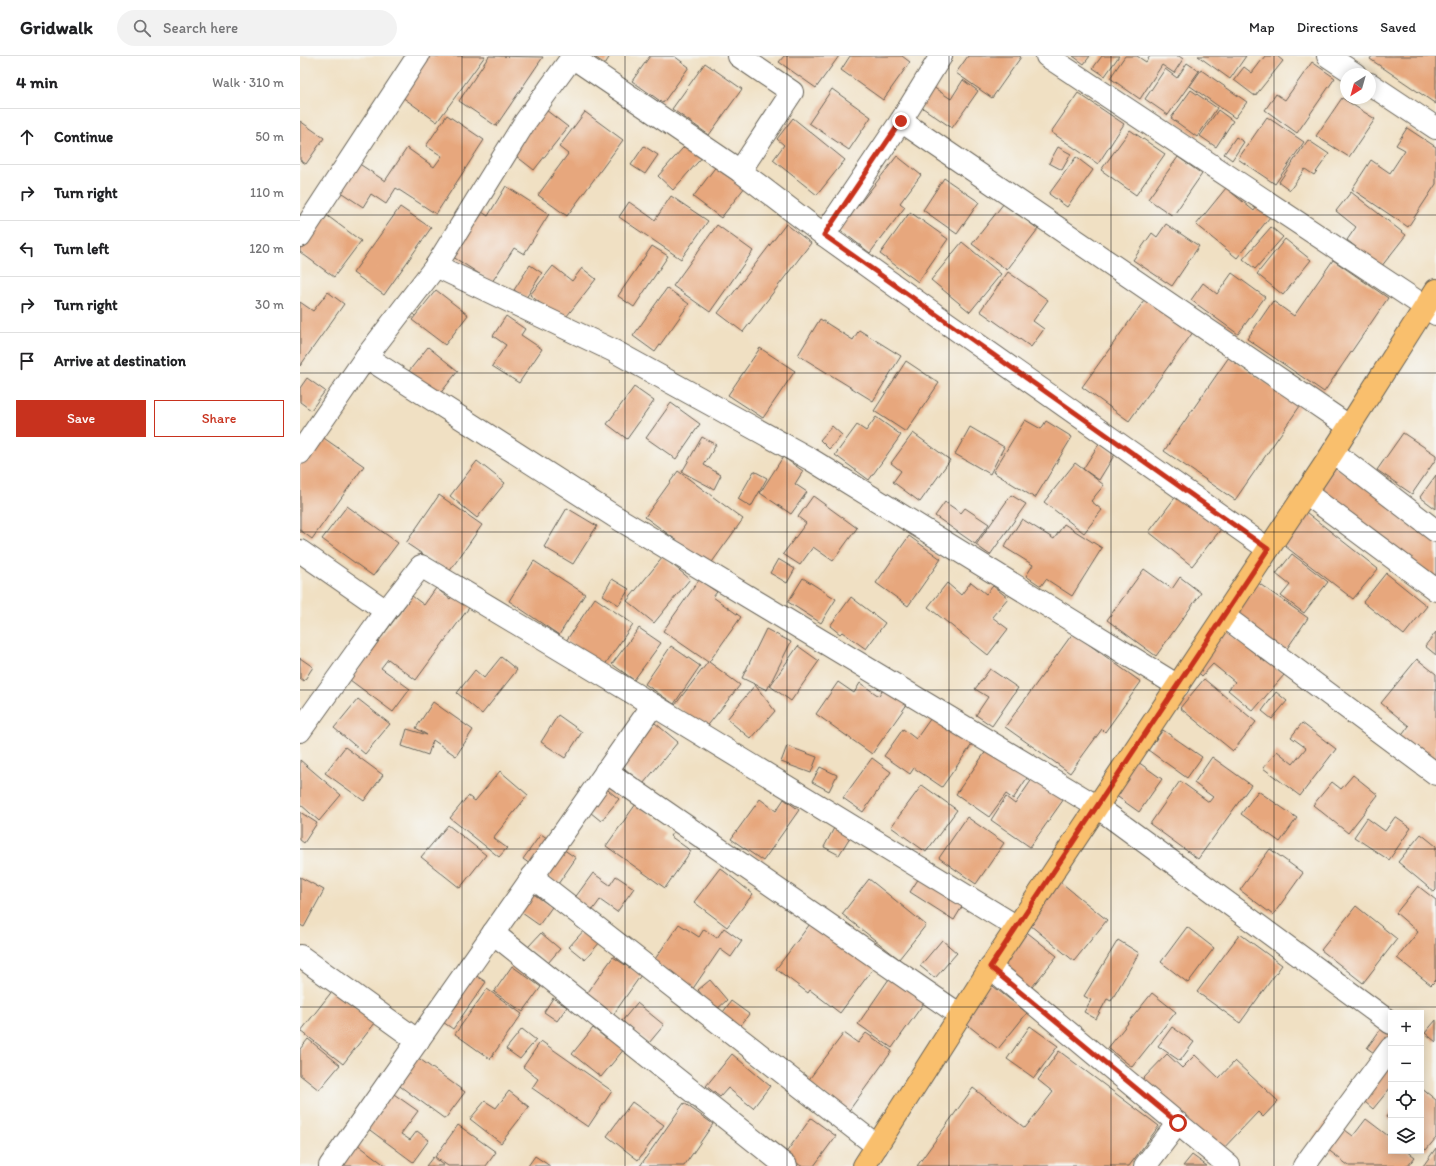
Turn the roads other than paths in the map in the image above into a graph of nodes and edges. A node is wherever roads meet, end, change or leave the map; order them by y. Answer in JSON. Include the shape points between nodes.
{"nodes":[{"id":1,"x":418,"y":56,"type":"edge"},
{"id":2,"x":573,"y":56,"type":"edge"},
{"id":3,"x":739,"y":56,"type":"edge"},
{"id":4,"x":941,"y":56,"type":"edge"},
{"id":5,"x":1047,"y":56,"type":"edge"},
{"id":6,"x":1328,"y":56,"type":"edge"},
{"id":7,"x":1346,"y":68,"type":"edge"},
{"id":8,"x":1376,"y":88,"type":"edge"},
{"id":9,"x":901,"y":121,"type":"junction"},
{"id":10,"x":1436,"y":128,"type":"edge"},
{"id":11,"x":740,"y":171,"type":"junction"},
{"id":12,"x":824,"y":235,"type":"junction"},
{"id":13,"x":300,"y":236,"type":"edge"},
{"id":14,"x":436,"y":266,"type":"junction"},
{"id":15,"x":1432,"y":303,"type":"edge"},
{"id":16,"x":366,"y":357,"type":"junction"},
{"id":17,"x":1350,"y":427,"type":"junction"},
{"id":18,"x":1333,"y":452,"type":"junction"},
{"id":19,"x":300,"y":453,"type":"edge"},
{"id":20,"x":1306,"y":493,"type":"junction"},
{"id":21,"x":1436,"y":531,"type":"edge"},
{"id":22,"x":1268,"y":549,"type":"junction"},
{"id":23,"x":300,"y":551,"type":"edge"},
{"id":24,"x":1436,"y":590,"type":"edge"},
{"id":25,"x":386,"y":611,"type":"junction"},
{"id":26,"x":1224,"y":616,"type":"junction"},
{"id":27,"x":1178,"y":686,"type":"junction"},
{"id":28,"x":652,"y":705,"type":"junction"},
{"id":29,"x":300,"y":732,"type":"edge"},
{"id":30,"x":606,"y":771,"type":"junction"},
{"id":31,"x":1436,"y":774,"type":"edge"},
{"id":32,"x":1096,"y":806,"type":"junction"},
{"id":33,"x":532,"y":877,"type":"junction"},
{"id":34,"x":1017,"y":927,"type":"junction"},
{"id":35,"x":493,"y":933,"type":"junction"},
{"id":36,"x":300,"y":956,"type":"edge"},
{"id":37,"x":990,"y":967,"type":"junction"},
{"id":38,"x":960,"y":1015,"type":"junction"},
{"id":39,"x":1388,"y":1021,"type":"edge"},
{"id":40,"x":418,"y":1041,"type":"junction"},
{"id":41,"x":1388,"y":1052,"type":"edge"},
{"id":42,"x":1178,"y":1123,"type":"junction"},
{"id":43,"x":877,"y":1146,"type":"junction"},
{"id":44,"x":330,"y":1166,"type":"edge"},
{"id":45,"x":786,"y":1166,"type":"edge"},
{"id":46,"x":864,"y":1166,"type":"edge"},
{"id":47,"x":1145,"y":1166,"type":"edge"},
{"id":48,"x":1229,"y":1166,"type":"edge"},
{"id":49,"x":1304,"y":1166,"type":"edge"}],
"edges":[{"from":1,"to":13,"type":"street"},
{"from":2,"to":11,"type":"street"},
{"from":2,"to":14,"type":"street","via":[[526,122]]},
{"from":3,"to":11,"type":"street","via":[[792,92]]},
{"from":4,"to":9,"type":"street"},
{"from":5,"to":15,"type":"street"},
{"from":6,"to":7,"type":"street"},
{"from":8,"to":10,"type":"street"},
{"from":9,"to":12,"type":"street"},
{"from":9,"to":17,"type":"street"},
{"from":11,"to":12,"type":"street"},
{"from":12,"to":22,"type":"street"},
{"from":14,"to":16,"type":"street"},
{"from":14,"to":27,"type":"street","via":[[614,351],[810,459]]},
{"from":15,"to":17,"type":"main road"},
{"from":16,"to":19,"type":"street"},
{"from":16,"to":32,"type":"street","via":[[614,516]]},
{"from":17,"to":18,"type":"main road"},
{"from":18,"to":20,"type":"main road"},
{"from":18,"to":21,"type":"street"},
{"from":20,"to":22,"type":"main road"},
{"from":20,"to":24,"type":"street"},
{"from":22,"to":26,"type":"main road"},
{"from":23,"to":25,"type":"street"},
{"from":25,"to":28,"type":"street","via":[[421,566]]},
{"from":25,"to":29,"type":"street"},
{"from":26,"to":27,"type":"main road"},
{"from":26,"to":31,"type":"street"},
{"from":27,"to":32,"type":"main road"},
{"from":28,"to":30,"type":"street"},
{"from":28,"to":34,"type":"street"},
{"from":30,"to":33,"type":"street"},
{"from":30,"to":38,"type":"street"},
{"from":32,"to":34,"type":"main road"},
{"from":32,"to":39,"type":"street"},
{"from":33,"to":35,"type":"street"},
{"from":33,"to":43,"type":"street"},
{"from":34,"to":37,"type":"main road"},
{"from":35,"to":40,"type":"street"},
{"from":35,"to":45,"type":"street"},
{"from":36,"to":40,"type":"street"},
{"from":37,"to":38,"type":"main road"},
{"from":37,"to":42,"type":"street"},
{"from":38,"to":43,"type":"main road"},
{"from":40,"to":44,"type":"street"},
{"from":41,"to":49,"type":"street"},
{"from":42,"to":47,"type":"street"},
{"from":42,"to":48,"type":"street"},
{"from":43,"to":46,"type":"main road"}]}
